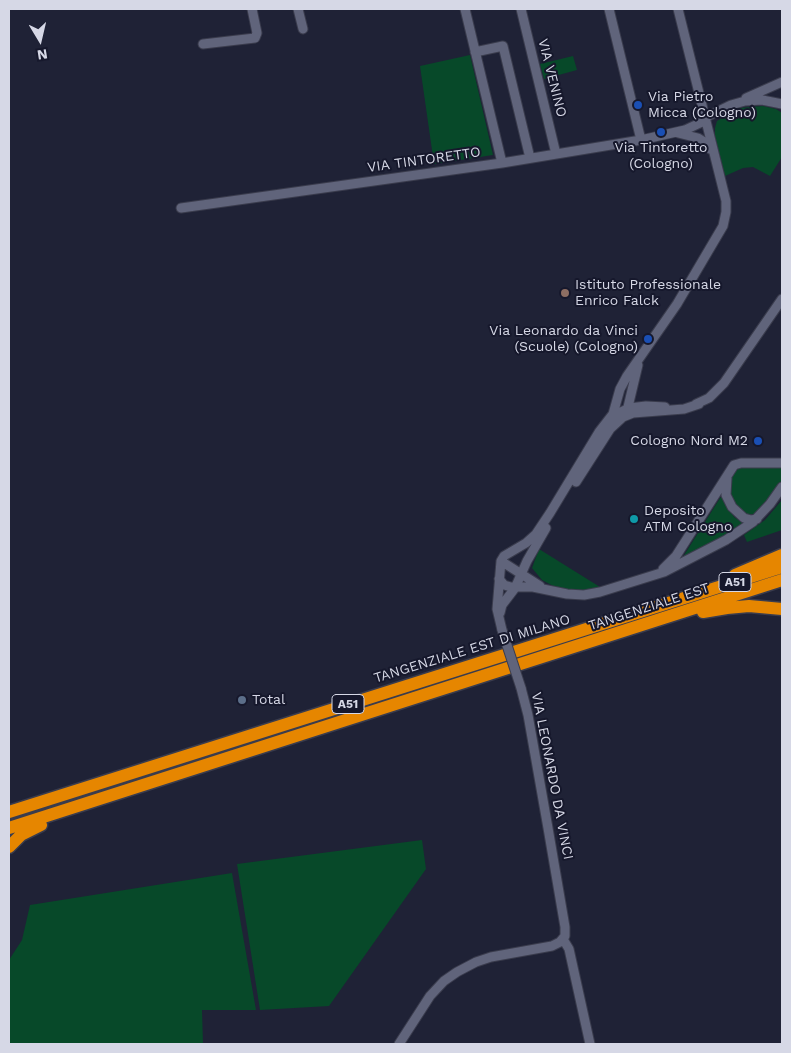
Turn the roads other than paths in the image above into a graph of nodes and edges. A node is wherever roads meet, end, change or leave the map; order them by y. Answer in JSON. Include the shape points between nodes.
{"nodes":[{"id":1,"x":252,"y":9,"type":"edge"},
{"id":2,"x":298,"y":9,"type":"edge"},
{"id":3,"x":465,"y":9,"type":"edge"},
{"id":4,"x":521,"y":9,"type":"edge"},
{"id":5,"x":609,"y":9,"type":"edge"},
{"id":6,"x":678,"y":9,"type":"edge"},
{"id":7,"x":303,"y":29,"type":"dead end"},
{"id":8,"x":203,"y":44,"type":"dead end"},
{"id":9,"x":475,"y":52,"type":"junction"},
{"id":10,"x":782,"y":82,"type":"edge"},
{"id":11,"x":782,"y":104,"type":"edge"},
{"id":12,"x":731,"y":105,"type":"junction"},
{"id":13,"x":705,"y":117,"type":"junction"},
{"id":14,"x":672,"y":133,"type":"junction"},
{"id":15,"x":642,"y":140,"type":"junction"},
{"id":16,"x":712,"y":152,"type":"junction"},
{"id":17,"x":556,"y":154,"type":"junction"},
{"id":18,"x":530,"y":158,"type":"junction"},
{"id":19,"x":502,"y":163,"type":"junction"},
{"id":20,"x":181,"y":208,"type":"dead end"},
{"id":21,"x":782,"y":299,"type":"edge"},
{"id":22,"x":639,"y":360,"type":"junction"},
{"id":23,"x":633,"y":389,"type":"junction"},
{"id":24,"x":618,"y":398,"type":"junction"},
{"id":25,"x":699,"y":404,"type":"junction"},
{"id":26,"x":653,"y":406,"type":"junction"},
{"id":27,"x":628,"y":411,"type":"junction"},
{"id":28,"x":611,"y":417,"type":"junction"},
{"id":29,"x":782,"y":463,"type":"edge"},
{"id":30,"x":732,"y":467,"type":"junction"},
{"id":31,"x":782,"y":487,"type":"edge"},
{"id":32,"x":756,"y":519,"type":"junction"},
{"id":33,"x":782,"y":555,"type":"edge"},
{"id":34,"x":501,"y":561,"type":"junction"},
{"id":35,"x":526,"y":561,"type":"junction"},
{"id":36,"x":782,"y":567,"type":"edge"},
{"id":37,"x":520,"y":574,"type":"junction"},
{"id":38,"x":654,"y":575,"type":"junction"},
{"id":39,"x":499,"y":579,"type":"junction"},
{"id":40,"x":782,"y":580,"type":"edge"},
{"id":41,"x":515,"y":588,"type":"junction"},
{"id":42,"x":544,"y":589,"type":"junction"},
{"id":43,"x":687,"y":598,"type":"junction"},
{"id":44,"x":782,"y":609,"type":"edge"},
{"id":45,"x":499,"y":621,"type":"junction"},
{"id":46,"x":554,"y":653,"type":"junction"},
{"id":47,"x":137,"y":786,"type":"junction"},
{"id":48,"x":9,"y":812,"type":"edge"},
{"id":49,"x":9,"y":828,"type":"edge"},
{"id":50,"x":9,"y":847,"type":"edge"},
{"id":51,"x":562,"y":939,"type":"junction"},
{"id":52,"x":399,"y":1044,"type":"edge"},
{"id":53,"x":590,"y":1044,"type":"edge"}],
"edges":[{"from":1,"to":8,"type":"street","via":[[257,33],[254,38]]},
{"from":2,"to":7,"type":"street"},
{"from":3,"to":9,"type":"street"},
{"from":4,"to":17,"type":"street","name":"VIA VENINO"},
{"from":5,"to":15,"type":"street"},
{"from":6,"to":13,"type":"street"},
{"from":9,"to":18,"type":"street","via":[[503,46]]},
{"from":9,"to":19,"type":"street"},
{"from":10,"to":12,"type":"street","name":"VIA TINTORETTO"},
{"from":11,"to":12,"type":"street","name":"VIA TINTORETTO","via":[[757,100]]},
{"from":12,"to":13,"type":"street","name":"VIA TINTORETTO"},
{"from":13,"to":14,"type":"street","name":"VIA TINTORETTO"},
{"from":13,"to":16,"type":"street"},
{"from":14,"to":15,"type":"street","name":"VIA TINTORETTO"},
{"from":14,"to":16,"type":"street","via":[[698,138]]},
{"from":15,"to":17,"type":"street","name":"VIA TINTORETTO"},
{"from":16,"to":22,"type":"street","via":[[726,201],[724,226]]},
{"from":17,"to":18,"type":"street","name":"VIA TINTORETTO"},
{"from":18,"to":19,"type":"street","name":"VIA TINTORETTO"},
{"from":19,"to":20,"type":"street","name":"VIA TINTORETTO"},
{"from":21,"to":25,"type":"street","via":[[724,383]]},
{"from":22,"to":23,"type":"street"},
{"from":22,"to":24,"type":"street","via":[[627,376]]},
{"from":23,"to":26,"type":"street","via":[[640,399]]},
{"from":23,"to":27,"type":"street"},
{"from":24,"to":27,"type":"street"},
{"from":24,"to":28,"type":"street"},
{"from":25,"to":26,"type":"street"},
{"from":25,"to":27,"type":"street","via":[[684,409]]},
{"from":26,"to":27,"type":"street"},
{"from":27,"to":28,"type":"street"},
{"from":27,"to":35,"type":"street","via":[[605,436]]},
{"from":28,"to":34,"type":"street","via":[[536,534]]},
{"from":29,"to":30,"type":"street","via":[[741,462]]},
{"from":30,"to":32,"type":"street","via":[[726,484],[728,502],[741,516]]},
{"from":30,"to":38,"type":"street","via":[[676,556]]},
{"from":31,"to":32,"type":"street"},
{"from":32,"to":38,"type":"street","via":[[740,532]]},
{"from":33,"to":43,"type":"highway"},
{"from":34,"to":37,"type":"street"},
{"from":34,"to":39,"type":"street","name":"VIA LEONARDO DA VINCI"},
{"from":35,"to":37,"type":"street"},
{"from":35,"to":42,"type":"street","via":[[529,572]]},
{"from":36,"to":43,"type":"highway","name":"TANGENZIALE EST","number":"A51"},
{"from":37,"to":41,"type":"street"},
{"from":37,"to":42,"type":"street"},
{"from":38,"to":42,"type":"street","via":[[584,595]]},
{"from":39,"to":41,"type":"street","via":[[504,585]]},
{"from":39,"to":45,"type":"street","name":"VIA LEONARDO DA VINCI"},
{"from":40,"to":46,"type":"highway","name":"TANGENZIALE EST","number":"A51"},
{"from":41,"to":42,"type":"street"},
{"from":41,"to":45,"type":"street","via":[[502,606]]},
{"from":43,"to":48,"type":"highway","name":"TANGENZIALE EST DI MILANO","number":"A51"},
{"from":44,"to":46,"type":"highway","via":[[749,606],[707,611]]},
{"from":45,"to":51,"type":"street","name":"VIA LEONARDO DA VINCI","bridge":true,"via":[[528,715],[565,923]]},
{"from":46,"to":47,"type":"highway","name":"TANGENZIALE EST DI MILANO","number":"A51"},
{"from":47,"to":49,"type":"highway","name":"TANGENZIALE EST DI MILANO","number":"A51"},
{"from":47,"to":50,"type":"highway","via":[[31,830]]},
{"from":51,"to":52,"type":"street","via":[[552,946],[486,958],[457,972],[430,996]]},
{"from":51,"to":53,"type":"street","via":[[568,949]]}]}
